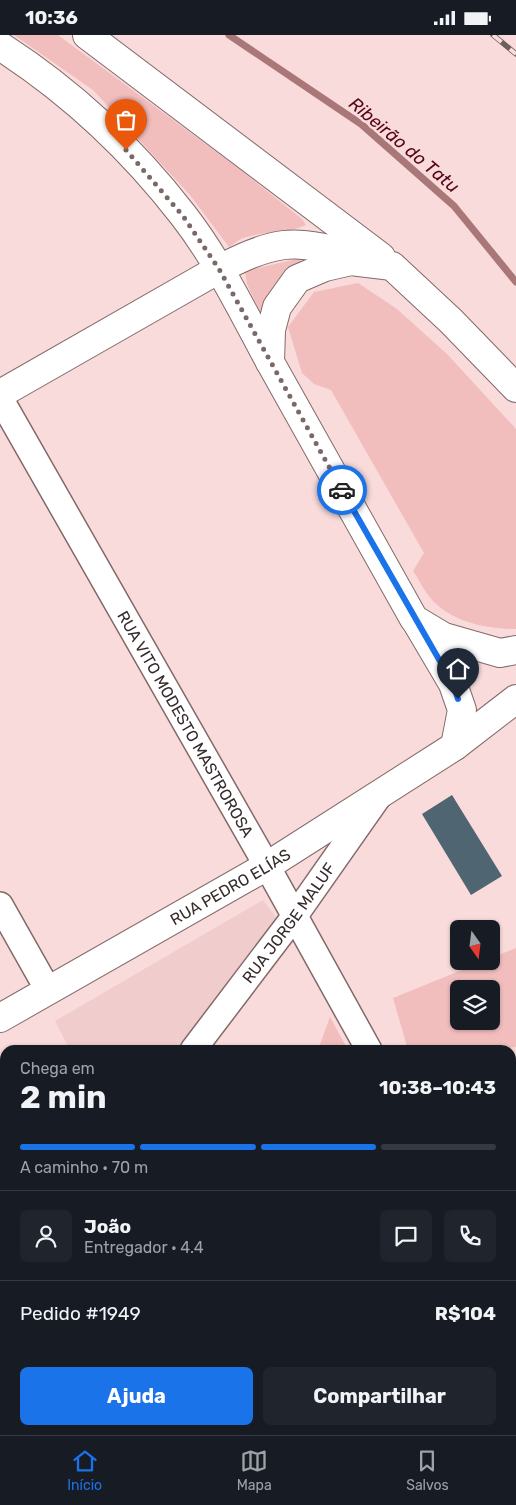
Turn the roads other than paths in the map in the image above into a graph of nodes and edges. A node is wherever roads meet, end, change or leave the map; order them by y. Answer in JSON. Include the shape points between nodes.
{"nodes":[{"id":1,"x":87,"y":35,"type":"edge"},
{"id":2,"x":0,"y":46,"type":"edge"},
{"id":3,"x":392,"y":265,"type":"junction"},
{"id":4,"x":219,"y":269,"type":"junction"},
{"id":5,"x":270,"y":362,"type":"junction"},
{"id":6,"x":512,"y":380,"type":"edge"},
{"id":7,"x":0,"y":394,"type":"edge"},
{"id":8,"x":0,"y":398,"type":"edge"},
{"id":9,"x":414,"y":619,"type":"junction"},
{"id":10,"x":516,"y":650,"type":"edge"},
{"id":11,"x":516,"y":699,"type":"edge"},
{"id":12,"x":455,"y":746,"type":"junction"},
{"id":13,"x":380,"y":795,"type":"junction"},
{"id":14,"x":267,"y":866,"type":"junction"},
{"id":15,"x":0,"y":905,"type":"edge"},
{"id":16,"x":294,"y":917,"type":"junction"},
{"id":17,"x":48,"y":990,"type":"junction"},
{"id":18,"x":0,"y":1018,"type":"edge"},
{"id":19,"x":197,"y":1045,"type":"edge"},
{"id":20,"x":366,"y":1045,"type":"edge"}],
"edges":[{"from":1,"to":3,"type":"main road"},
{"from":2,"to":4,"type":"main road","via":[[30,65],[87,111],[113,137],[183,216]]},
{"from":3,"to":4,"type":"main road","via":[[324,247],[284,245],[251,254]]},
{"from":3,"to":5,"type":"main road","via":[[351,261],[325,267],[297,279],[277,307],[271,330]]},
{"from":3,"to":6,"type":"main road"},
{"from":4,"to":5,"type":"main road"},
{"from":4,"to":7,"type":"main road"},
{"from":5,"to":9,"type":"main road"},
{"from":8,"to":14,"type":"street","name":"RUA VITO MODESTO MASTROROSA"},
{"from":9,"to":10,"type":"main road","via":[[444,637],[500,653]]},
{"from":9,"to":12,"type":"main road","via":[[453,684],[462,710]]},
{"from":11,"to":12,"type":"main road","name":"RUA PEDRO ELÍAS"},
{"from":12,"to":13,"type":"main road","name":"RUA PEDRO ELÍAS"},
{"from":13,"to":14,"type":"main road","name":"RUA PEDRO ELÍAS"},
{"from":13,"to":16,"type":"street","name":"RUA JORGE MALUF"},
{"from":14,"to":16,"type":"street","name":"RUA VITO MODESTO MASTROROSA"},
{"from":14,"to":17,"type":"main road","name":"RUA PEDRO ELÍAS"},
{"from":15,"to":17,"type":"street"},
{"from":16,"to":19,"type":"street","name":"RUA JORGE MALUF"},
{"from":16,"to":20,"type":"street","name":"RUA VITO MODESTO MASTROROSA"},
{"from":17,"to":18,"type":"main road","name":"RUA PEDRO ELÍAS"}]}
